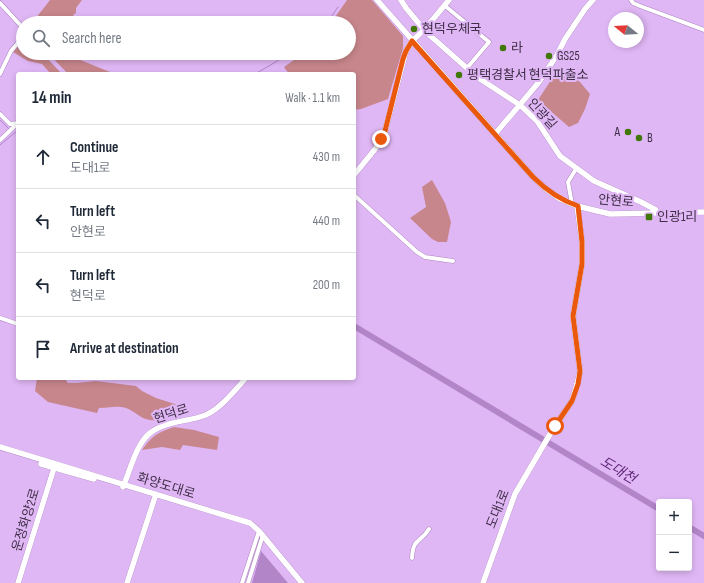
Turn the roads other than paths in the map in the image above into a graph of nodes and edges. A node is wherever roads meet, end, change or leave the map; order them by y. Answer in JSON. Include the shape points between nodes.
{"nodes":[{"id":1,"x":377,"y":0,"type":"edge"},
{"id":2,"x":401,"y":0,"type":"edge"},
{"id":3,"x":449,"y":0,"type":"edge"},
{"id":4,"x":592,"y":0,"type":"edge"},
{"id":5,"x":631,"y":0,"type":"edge"},
{"id":6,"x":0,"y":3,"type":"edge"},
{"id":7,"x":444,"y":5,"type":"junction"},
{"id":8,"x":16,"y":20,"type":"edge"},
{"id":9,"x":424,"y":30,"type":"junction"},
{"id":10,"x":704,"y":30,"type":"edge"},
{"id":11,"x":412,"y":41,"type":"junction"},
{"id":12,"x":16,"y":45,"type":"edge"},
{"id":13,"x":468,"y":68,"type":"junction"},
{"id":14,"x":0,"y":74,"type":"edge"},
{"id":15,"x":520,"y":105,"type":"junction"},
{"id":16,"x":0,"y":114,"type":"edge"},
{"id":17,"x":16,"y":123,"type":"edge"},
{"id":18,"x":16,"y":125,"type":"edge"},
{"id":19,"x":495,"y":134,"type":"junction"},
{"id":20,"x":0,"y":140,"type":"edge"},
{"id":21,"x":576,"y":168,"type":"junction"},
{"id":22,"x":356,"y":173,"type":"edge"},
{"id":23,"x":356,"y":197,"type":"edge"},
{"id":24,"x":575,"y":205,"type":"junction"},
{"id":25,"x":704,"y":212,"type":"edge"},
{"id":26,"x":657,"y":213,"type":"junction"},
{"id":27,"x":453,"y":261,"type":"dead end"},
{"id":28,"x":0,"y":318,"type":"edge"},
{"id":29,"x":16,"y":323,"type":"edge"},
{"id":30,"x":244,"y":380,"type":"edge"},
{"id":31,"x":0,"y":447,"type":"edge"},
{"id":32,"x":0,"y":451,"type":"edge"},
{"id":33,"x":56,"y":466,"type":"junction"},
{"id":34,"x":123,"y":486,"type":"junction"},
{"id":35,"x":157,"y":496,"type":"junction"},
{"id":36,"x":429,"y":529,"type":"dead end"},
{"id":37,"x":261,"y":534,"type":"junction"},
{"id":38,"x":412,"y":558,"type":"dead end"},
{"id":39,"x":18,"y":583,"type":"edge"},
{"id":40,"x":21,"y":583,"type":"edge"},
{"id":41,"x":127,"y":583,"type":"edge"},
{"id":42,"x":131,"y":583,"type":"edge"},
{"id":43,"x":242,"y":583,"type":"edge"},
{"id":44,"x":248,"y":583,"type":"edge"},
{"id":45,"x":301,"y":583,"type":"edge"},
{"id":46,"x":483,"y":583,"type":"edge"}],
"edges":[{"from":1,"to":11,"type":"street","name":"안현로"},
{"from":2,"to":9,"type":"street","name":"인광길"},
{"from":3,"to":7,"type":"street"},
{"from":4,"to":15,"type":"street","via":[[557,55]]},
{"from":5,"to":10,"type":"street","via":[[640,6]]},
{"from":6,"to":8,"type":"street"},
{"from":7,"to":9,"type":"street"},
{"from":7,"to":13,"type":"street","via":[[489,42]]},
{"from":9,"to":11,"type":"street"},
{"from":9,"to":13,"type":"street","name":"인광길"},
{"from":11,"to":19,"type":"street","name":"안현로"},
{"from":11,"to":22,"type":"street","via":[[403,59],[385,131],[376,148]]},
{"from":12,"to":14,"type":"street"},
{"from":13,"to":15,"type":"street","name":"인광길","via":[[477,77]]},
{"from":15,"to":19,"type":"street"},
{"from":15,"to":21,"type":"street","name":"인광길","via":[[537,121],[560,156]]},
{"from":16,"to":17,"type":"street","via":[[10,124]]},
{"from":18,"to":20,"type":"street"},
{"from":19,"to":24,"type":"street","name":"안현로","via":[[546,189]]},
{"from":21,"to":24,"type":"street","via":[[568,182]]},
{"from":21,"to":26,"type":"street","name":"인광길","via":[[594,181],[641,202]]},
{"from":23,"to":27,"type":"street","via":[[417,252],[425,257]]},
{"from":24,"to":26,"type":"street","name":"안현로","via":[[610,214]]},
{"from":24,"to":46,"type":"street","name":"도대1로","via":[[582,249],[573,316],[580,371],[578,384],[572,401],[515,494]]},
{"from":25,"to":26,"type":"street","name":"안현로"},
{"from":28,"to":29,"type":"street"},
{"from":30,"to":34,"type":"street","name":"현덕로","via":[[215,410],[150,433],[140,445]]},
{"from":31,"to":33,"type":"street","name":"화양도대로"},
{"from":32,"to":33,"type":"street","name":"화양도대로"},
{"from":33,"to":34,"type":"street","name":"화양도대로"},
{"from":33,"to":39,"type":"street","name":"운정화양2로"},
{"from":33,"to":40,"type":"street","name":"운정화양2로"},
{"from":34,"to":35,"type":"street","name":"화양도대로"},
{"from":35,"to":37,"type":"street","name":"화양도대로","via":[[250,523]]},
{"from":35,"to":41,"type":"street"},
{"from":35,"to":42,"type":"street"},
{"from":36,"to":38,"type":"street","via":[[413,546]]},
{"from":37,"to":43,"type":"street"},
{"from":37,"to":44,"type":"street"},
{"from":37,"to":45,"type":"street","name":"화양도대로"}]}
